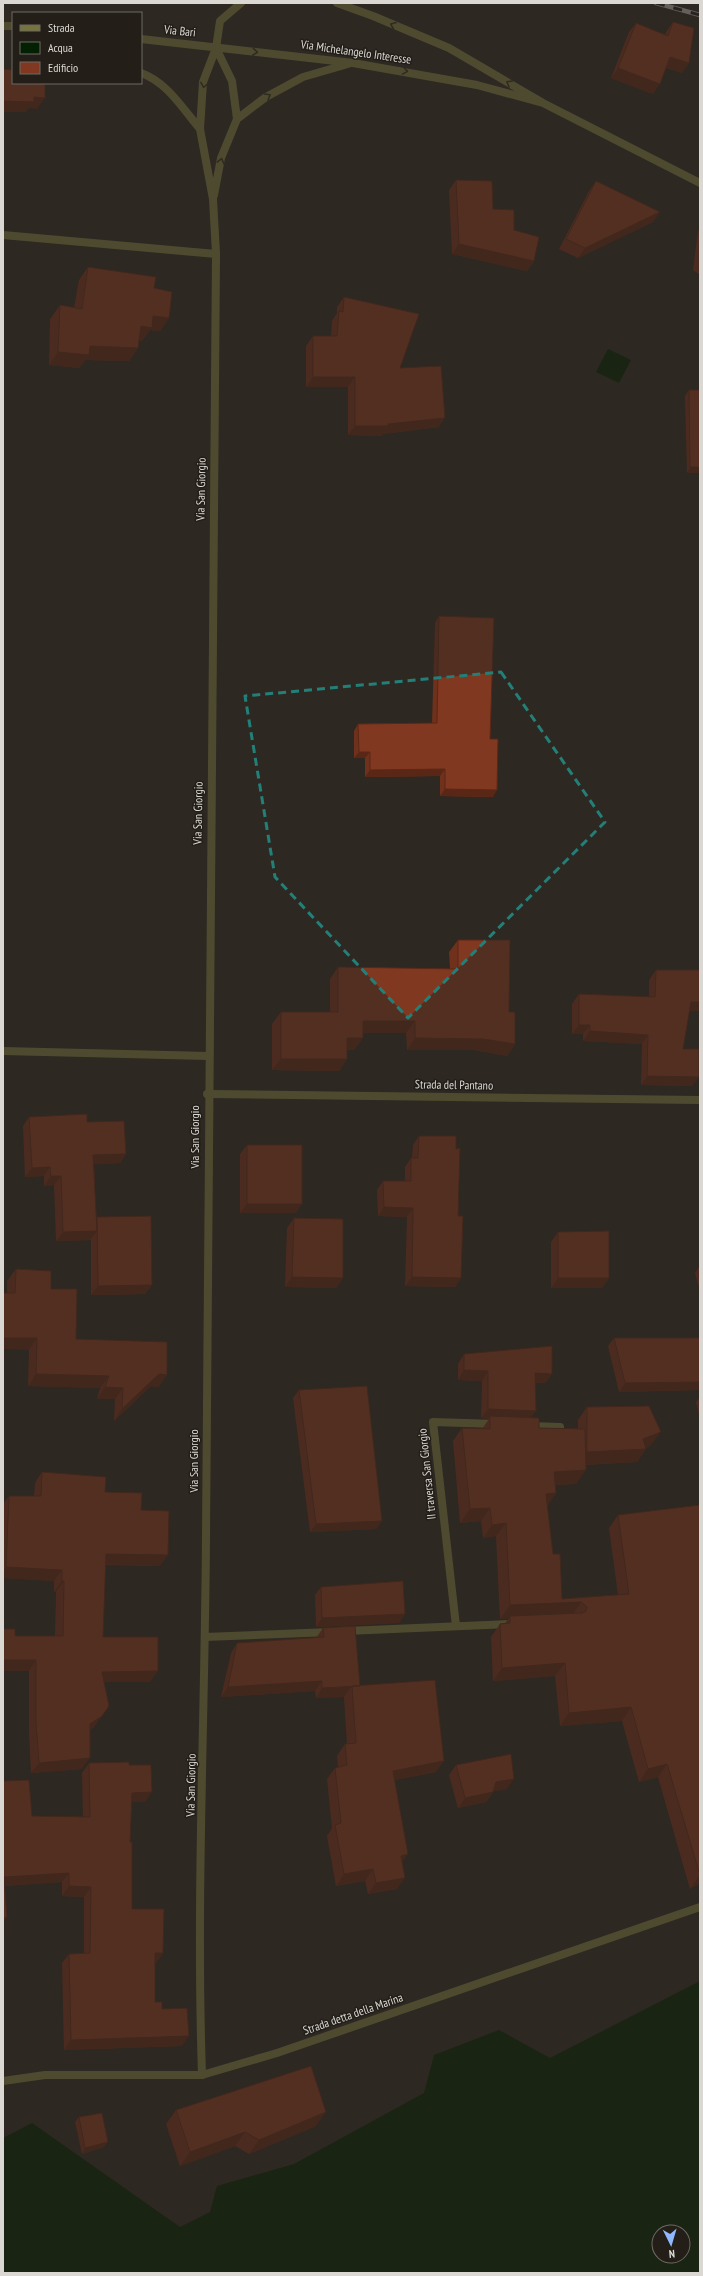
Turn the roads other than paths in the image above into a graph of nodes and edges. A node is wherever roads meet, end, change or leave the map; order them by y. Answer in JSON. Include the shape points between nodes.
{"nodes":[{"id":1,"x":241,"y":3,"type":"edge"},
{"id":2,"x":337,"y":3,"type":"edge"},
{"id":3,"x":142,"y":39,"type":"edge"},
{"id":4,"x":216,"y":48,"type":"junction"},
{"id":5,"x":353,"y":63,"type":"junction"},
{"id":6,"x":142,"y":73,"type":"edge"},
{"id":7,"x":543,"y":103,"type":"junction"},
{"id":8,"x":238,"y":120,"type":"junction"},
{"id":9,"x":200,"y":129,"type":"junction"},
{"id":10,"x":700,"y":183,"type":"edge"},
{"id":11,"x":213,"y":200,"type":"junction"},
{"id":12,"x":3,"y":235,"type":"edge"},
{"id":13,"x":216,"y":254,"type":"junction"},
{"id":14,"x":3,"y":1051,"type":"edge"},
{"id":15,"x":208,"y":1056,"type":"junction"},
{"id":16,"x":207,"y":1094,"type":"junction"},
{"id":17,"x":700,"y":1100,"type":"edge"},
{"id":18,"x":504,"y":1424,"type":"edge"},
{"id":19,"x":520,"y":1425,"type":"edge"},
{"id":20,"x":560,"y":1427,"type":"edge"},
{"id":21,"x":518,"y":1623,"type":"edge"},
{"id":22,"x":456,"y":1626,"type":"junction"},
{"id":23,"x":205,"y":1638,"type":"junction"},
{"id":24,"x":700,"y":1908,"type":"edge"},
{"id":25,"x":202,"y":2075,"type":"junction"},
{"id":26,"x":3,"y":2081,"type":"edge"}],
"edges":[{"from":1,"to":4,"type":"street","via":[[220,21]]},
{"from":7,"to":2,"type":"street","name":"Via Michelangelo Interesse","one_way":true,"via":[[449,48]]},
{"from":3,"to":4,"type":"street","name":"Via Bari"},
{"from":4,"to":5,"type":"street","name":"Via Michelangelo Interesse","one_way":true},
{"from":4,"to":8,"type":"street","via":[[232,81]]},
{"from":4,"to":9,"type":"street","name":"Via San Giorgio","one_way":true,"via":[[203,82]]},
{"from":5,"to":7,"type":"street","name":"Via Michelangelo Interesse","one_way":true,"via":[[477,85]]},
{"from":8,"to":5,"type":"street","name":"Via San Giorgio","one_way":true,"via":[[266,97],[303,77]]},
{"from":6,"to":9,"type":"street","name":"Via San Giorgio","via":[[154,78]]},
{"from":7,"to":10,"type":"street","name":"Via Michelangelo Interesse"},
{"from":11,"to":8,"type":"street","name":"Via San Giorgio","one_way":true,"via":[[221,158]]},
{"from":9,"to":11,"type":"street","name":"Via San Giorgio"},
{"from":11,"to":13,"type":"street","name":"Via San Giorgio"},
{"from":12,"to":13,"type":"street"},
{"from":13,"to":15,"type":"street","name":"Via San Giorgio"},
{"from":14,"to":15,"type":"street"},
{"from":15,"to":16,"type":"street","name":"Via San Giorgio"},
{"from":16,"to":17,"type":"street","name":"Strada del Pantano"},
{"from":16,"to":23,"type":"street","name":"Via San Giorgio"},
{"from":18,"to":22,"type":"street","name":"II traversa San Giorgio","via":[[433,1422]]},
{"from":19,"to":20,"type":"street"},
{"from":21,"to":22,"type":"street"},
{"from":22,"to":23,"type":"street"},
{"from":23,"to":25,"type":"street","name":"Via San Giorgio","via":[[200,2002]]},
{"from":24,"to":25,"type":"street","name":"Strada detta della Marina","via":[[277,2053]]},
{"from":25,"to":26,"type":"street","name":"Strada detta della Marina","via":[[45,2075]]}]}
